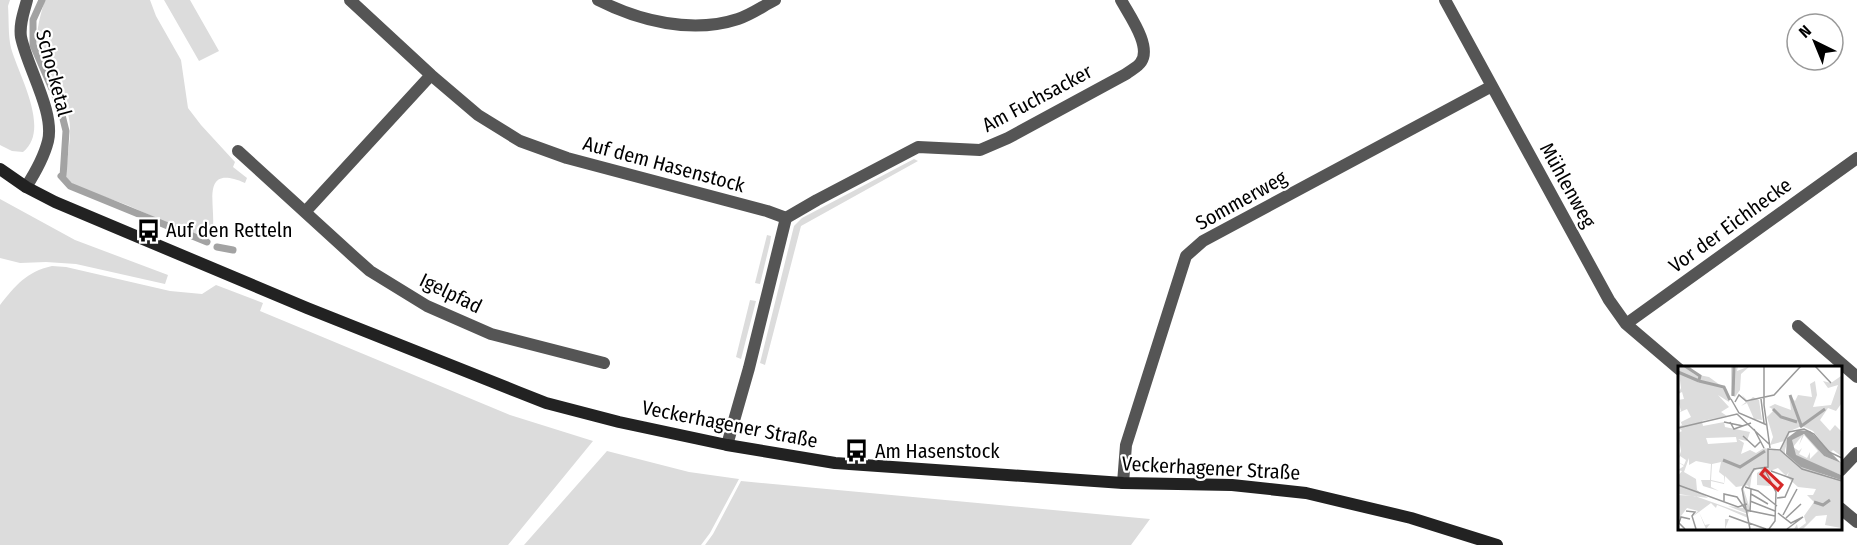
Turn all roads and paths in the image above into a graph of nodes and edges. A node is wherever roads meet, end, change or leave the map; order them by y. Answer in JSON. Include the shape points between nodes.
{"nodes":[{"id":1,"x":27,"y":0,"type":"edge"},
{"id":2,"x":350,"y":0,"type":"edge"},
{"id":3,"x":598,"y":0,"type":"edge"},
{"id":4,"x":775,"y":0,"type":"edge"},
{"id":5,"x":1121,"y":0,"type":"edge"},
{"id":6,"x":1445,"y":0,"type":"edge"},
{"id":7,"x":431,"y":75,"type":"junction"},
{"id":8,"x":1492,"y":86,"type":"junction"},
{"id":9,"x":238,"y":151,"type":"dead end"},
{"id":10,"x":1857,"y":158,"type":"edge"},
{"id":11,"x":0,"y":169,"type":"edge"},
{"id":12,"x":26,"y":187,"type":"junction"},
{"id":13,"x":305,"y":212,"type":"junction"},
{"id":14,"x":786,"y":218,"type":"junction"},
{"id":15,"x":1626,"y":324,"type":"junction"},
{"id":16,"x":1798,"y":326,"type":"dead end"},
{"id":17,"x":604,"y":363,"type":"dead end"},
{"id":18,"x":1678,"y":368,"type":"edge"},
{"id":19,"x":1857,"y":377,"type":"edge"},
{"id":20,"x":728,"y":445,"type":"junction"},
{"id":21,"x":1857,"y":453,"type":"edge"},
{"id":22,"x":1842,"y":469,"type":"edge"},
{"id":23,"x":1123,"y":483,"type":"junction"},
{"id":24,"x":1842,"y":510,"type":"edge"},
{"id":25,"x":1857,"y":522,"type":"edge"},
{"id":26,"x":1497,"y":545,"type":"edge"}],
"edges":[{"from":1,"to":12,"type":"street","name":"Schocketal","via":[[21,35],[48,117],[48,139]]},
{"from":2,"to":7,"type":"street","name":"Auf dem Hasenstock"},
{"from":3,"to":4,"type":"street","via":[[633,15],[674,25],[704,26],[738,20]]},
{"from":5,"to":14,"type":"street","name":"Am Fuchsacker","via":[[1143,41],[1144,55],[1140,64],[1125,74],[980,150],[918,147]]},
{"from":6,"to":8,"type":"street","name":"Mühlenweg"},
{"from":7,"to":13,"type":"street"},
{"from":7,"to":14,"type":"street","name":"Auf dem Hasenstock","via":[[478,115],[520,141],[567,158]]},
{"from":8,"to":15,"type":"street","name":"Mühlenweg","via":[[1609,300]]},
{"from":8,"to":23,"type":"street","name":"Sommerweg","via":[[1203,241],[1186,256],[1126,445]]},
{"from":9,"to":13,"type":"street","name":"Igelpfad"},
{"from":10,"to":15,"type":"street","name":"Vor der Eichhecke"},
{"from":11,"to":12,"type":"street","name":"Veckerhagener Straße"},
{"from":12,"to":20,"type":"street","name":"Veckerhagener Straße","via":[[205,266],[546,403]]},
{"from":13,"to":17,"type":"street","name":"Igelpfad","via":[[370,271],[427,306],[491,334]]},
{"from":14,"to":20,"type":"street"},
{"from":15,"to":18,"type":"street","name":"Mühlenweg"},
{"from":16,"to":19,"type":"street"},
{"from":20,"to":23,"type":"street","name":"Veckerhagener Straße","via":[[835,463]]},
{"from":21,"to":22,"type":"street"},
{"from":23,"to":26,"type":"street","name":"Veckerhagener Straße","via":[[1232,485],[1306,493],[1411,518]]},
{"from":24,"to":25,"type":"street"}]}
